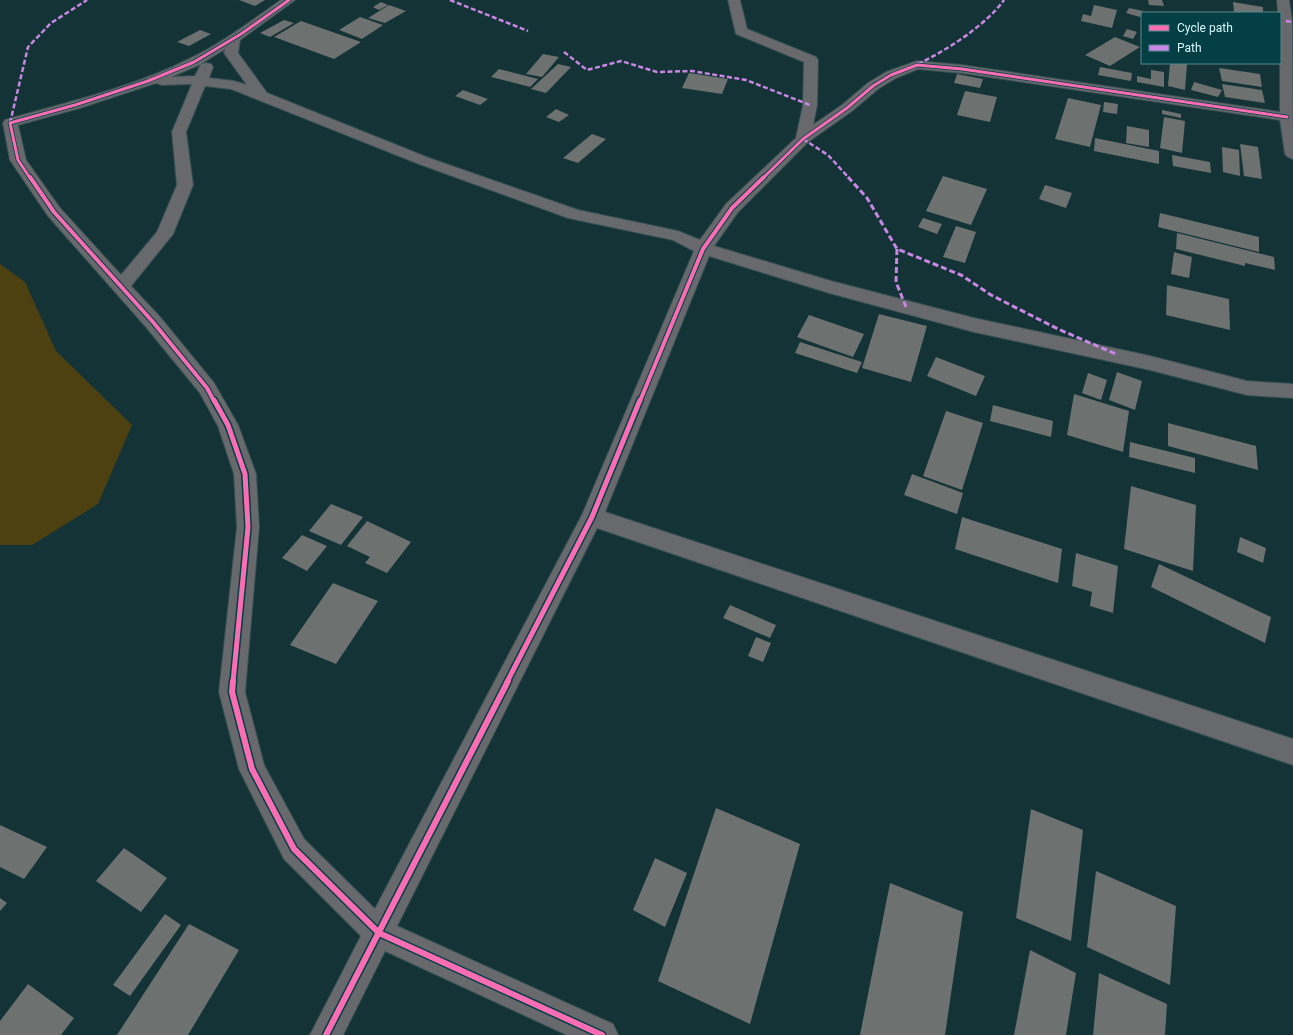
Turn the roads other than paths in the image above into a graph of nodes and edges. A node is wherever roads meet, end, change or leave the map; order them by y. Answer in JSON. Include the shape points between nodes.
{"nodes":[{"id":1,"x":288,"y":0,"type":"edge"},
{"id":2,"x":734,"y":0,"type":"edge"},
{"id":3,"x":1283,"y":0,"type":"edge"},
{"id":4,"x":234,"y":38,"type":"junction"},
{"id":5,"x":211,"y":52,"type":"junction"},
{"id":6,"x":201,"y":80,"type":"junction"},
{"id":7,"x":148,"y":81,"type":"junction"},
{"id":8,"x":262,"y":96,"type":"junction"},
{"id":9,"x":1287,"y":117,"type":"junction"},
{"id":10,"x":5,"y":124,"type":"edge"},
{"id":11,"x":803,"y":139,"type":"junction"},
{"id":12,"x":1293,"y":154,"type":"edge"},
{"id":13,"x":703,"y":249,"type":"junction"},
{"id":14,"x":121,"y":286,"type":"junction"},
{"id":15,"x":1293,"y":390,"type":"edge"},
{"id":16,"x":592,"y":517,"type":"junction"},
{"id":17,"x":1293,"y":752,"type":"edge"},
{"id":18,"x":378,"y":933,"type":"junction"},
{"id":19,"x":326,"y":1035,"type":"edge"},
{"id":20,"x":602,"y":1035,"type":"edge"}],
"edges":[{"from":1,"to":4,"type":"street"},
{"from":2,"to":11,"type":"street","via":[[741,31],[811,60],[810,105]]},
{"from":3,"to":9,"type":"street","via":[[1286,21]]},
{"from":4,"to":5,"type":"street"},
{"from":4,"to":8,"type":"street","via":[[231,53]]},
{"from":5,"to":6,"type":"street"},
{"from":5,"to":7,"type":"street"},
{"from":6,"to":7,"type":"street"},
{"from":6,"to":8,"type":"street","via":[[234,84]]},
{"from":6,"to":14,"type":"street","via":[[179,132],[185,185],[165,234]]},
{"from":7,"to":10,"type":"street"},
{"from":8,"to":13,"type":"street","via":[[424,161],[574,214],[678,236]]},
{"from":9,"to":11,"type":"street","via":[[962,69],[916,65],[873,86]]},
{"from":9,"to":12,"type":"street"},
{"from":10,"to":14,"type":"street","via":[[18,160],[54,212]]},
{"from":11,"to":13,"type":"street","via":[[732,208]]},
{"from":13,"to":15,"type":"street","via":[[829,287],[974,325],[1150,363],[1247,388]]},
{"from":13,"to":16,"type":"street"},
{"from":14,"to":18,"type":"street","via":[[207,388],[228,425],[245,474],[248,527],[232,692],[252,769],[294,849]]},
{"from":16,"to":17,"type":"street"},
{"from":16,"to":18,"type":"street"},
{"from":18,"to":19,"type":"street"},
{"from":18,"to":20,"type":"street"}]}
